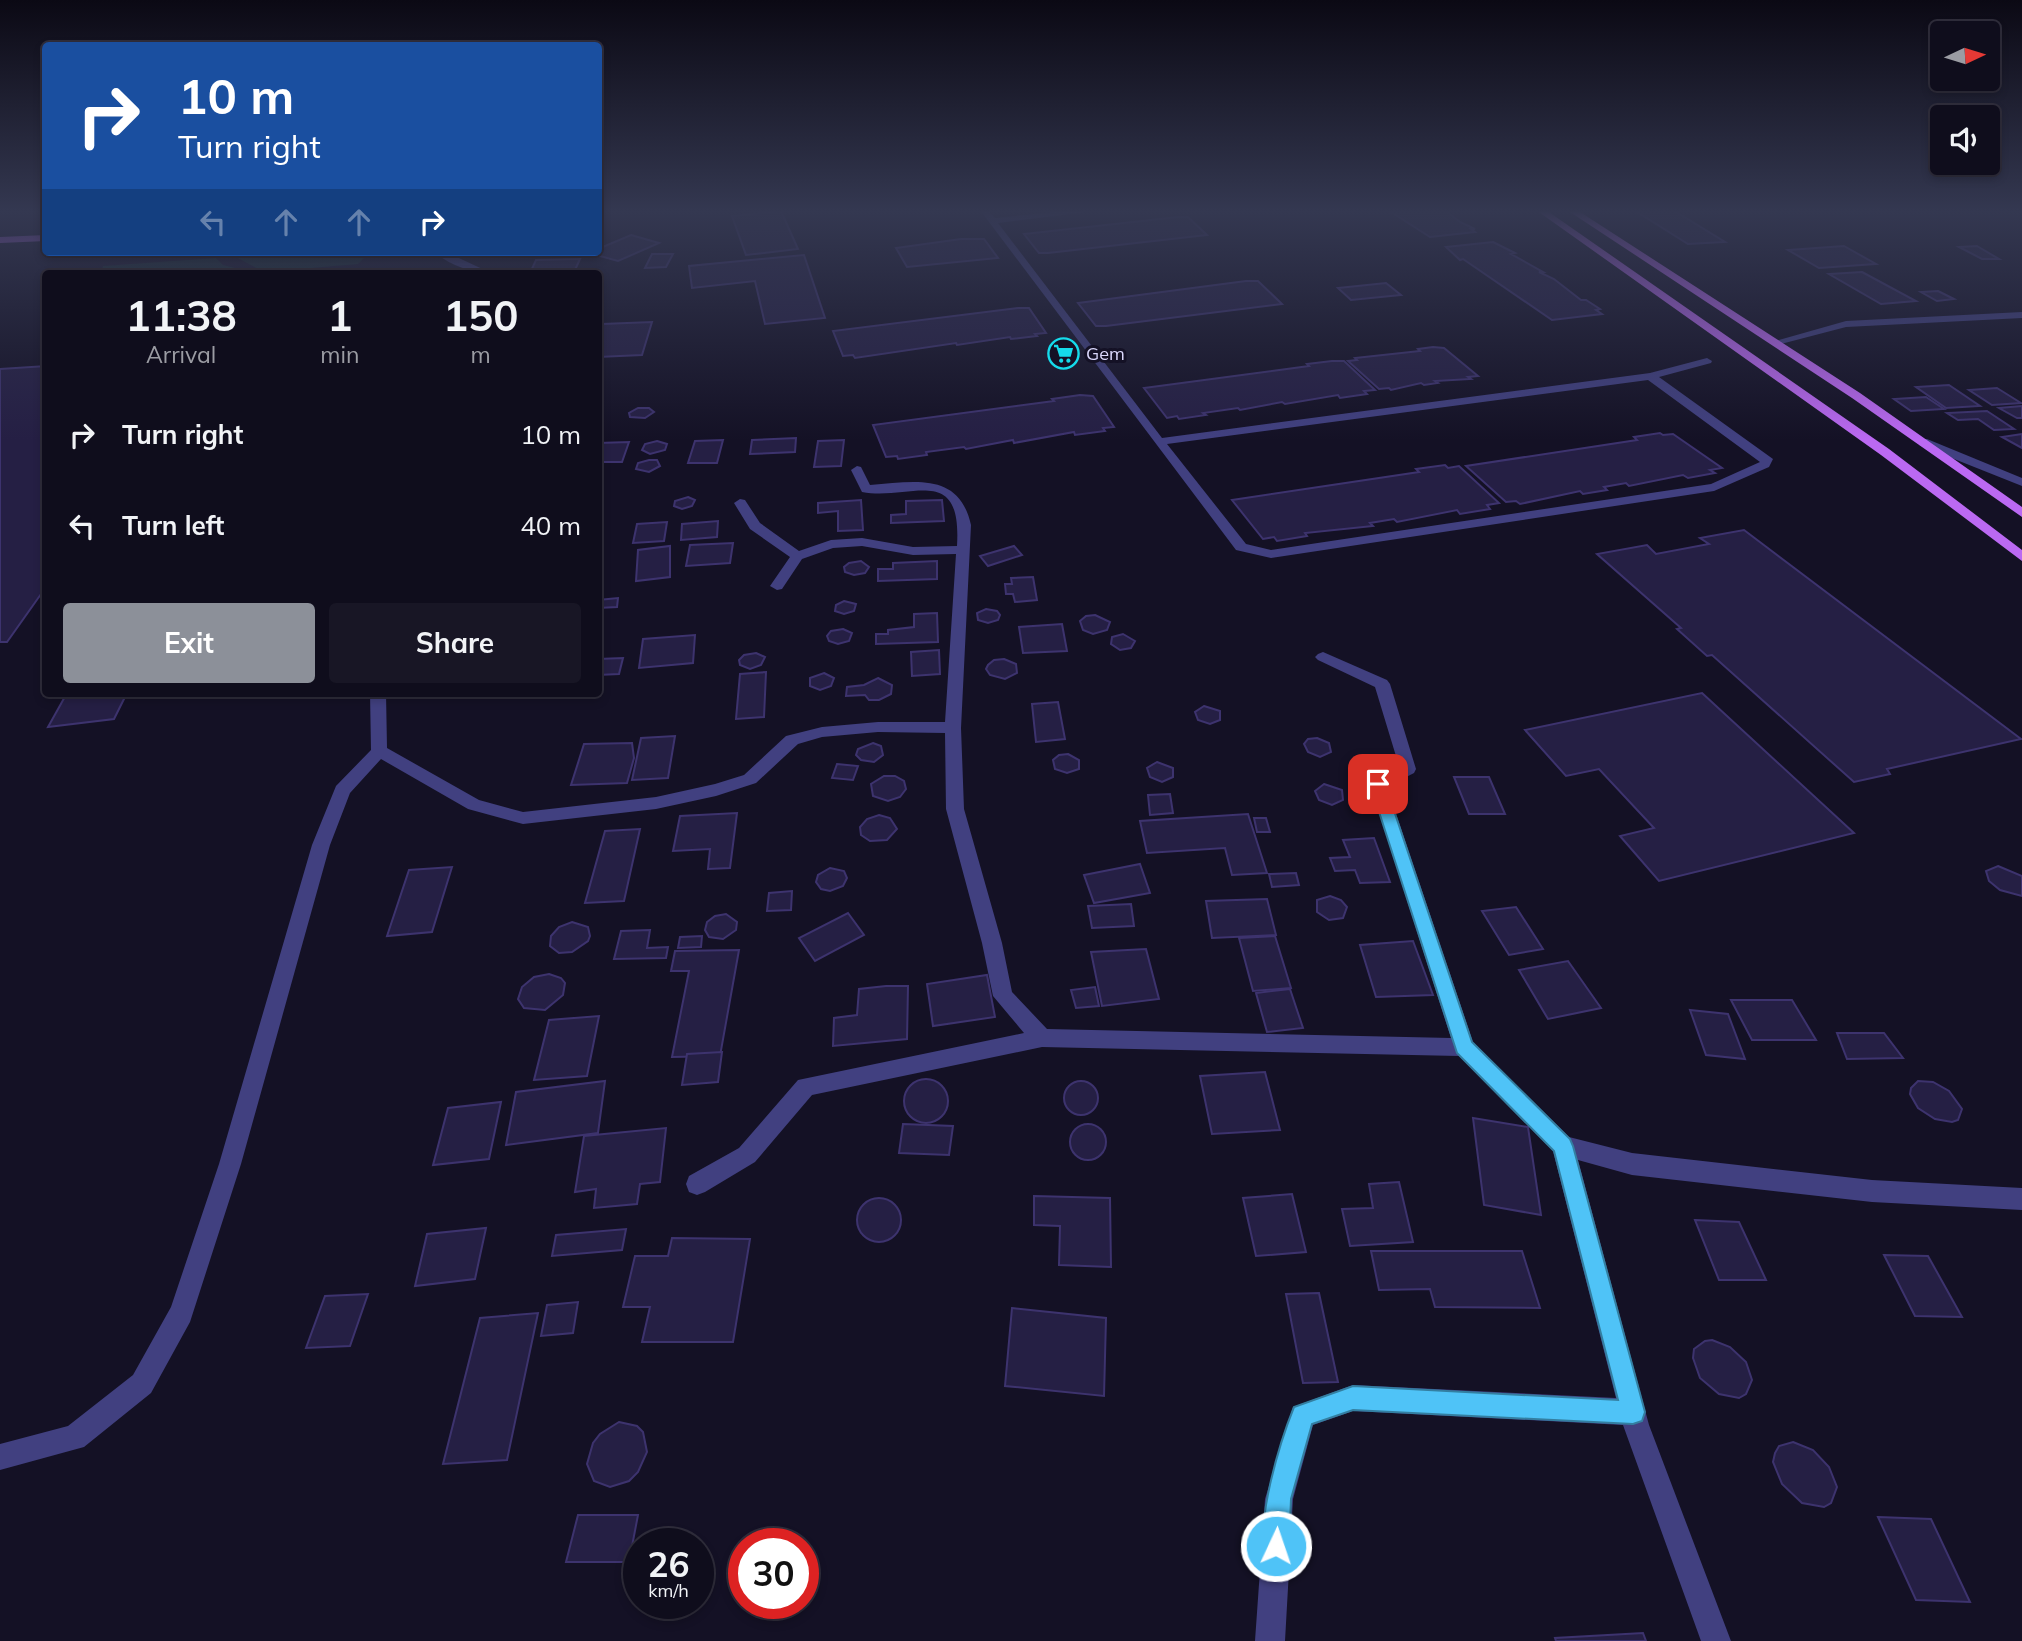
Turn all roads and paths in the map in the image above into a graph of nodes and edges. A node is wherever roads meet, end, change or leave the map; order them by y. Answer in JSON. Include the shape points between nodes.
{"nodes":[{"id":1,"x":1042,"y":287,"type":"edge"},
{"id":2,"x":1649,"y":287,"type":"edge"},
{"id":3,"x":1691,"y":287,"type":"edge"},
{"id":4,"x":2022,"y":315,"type":"edge"},
{"id":5,"x":1777,"y":342,"type":"junction"},
{"id":6,"x":1707,"y":361,"type":"dead end"},
{"id":7,"x":1650,"y":376,"type":"junction"},
{"id":8,"x":1159,"y":442,"type":"junction"},
{"id":9,"x":1923,"y":442,"type":"junction"},
{"id":10,"x":857,"y":470,"type":"dead end"},
{"id":11,"x":2022,"y":482,"type":"edge"},
{"id":12,"x":740,"y":503,"type":"dead end"},
{"id":13,"x":2022,"y":513,"type":"edge"},
{"id":14,"x":963,"y":550,"type":"junction"},
{"id":15,"x":797,"y":556,"type":"junction"},
{"id":16,"x":2022,"y":557,"type":"edge"},
{"id":17,"x":777,"y":586,"type":"dead end"},
{"id":18,"x":1323,"y":657,"type":"dead end"},
{"id":19,"x":378,"y":697,"type":"edge"},
{"id":20,"x":953,"y":728,"type":"junction"},
{"id":21,"x":379,"y":751,"type":"junction"},
{"id":22,"x":1042,"y":1038,"type":"junction"},
{"id":23,"x":1464,"y":1047,"type":"junction"},
{"id":24,"x":1563,"y":1146,"type":"junction"},
{"id":25,"x":697,"y":1184,"type":"dead end"},
{"id":26,"x":2022,"y":1199,"type":"edge"},
{"id":27,"x":1633,"y":1412,"type":"junction"},
{"id":28,"x":0,"y":1457,"type":"edge"},
{"id":29,"x":1270,"y":1641,"type":"edge"},
{"id":30,"x":1716,"y":1641,"type":"edge"}],
"edges":[{"from":1,"to":8,"type":"street"},
{"from":2,"to":16,"type":"main road","via":[[1874,444]]},
{"from":3,"to":5,"type":"main road"},
{"from":4,"to":5,"type":"street","via":[[1846,324]]},
{"from":5,"to":9,"type":"main road"},
{"from":6,"to":7,"type":"street"},
{"from":7,"to":8,"type":"street"},
{"from":7,"to":8,"type":"street","via":[[1767,459],[1765,464],[1714,486],[1271,554],[1241,547]]},
{"from":9,"to":11,"type":"street"},
{"from":9,"to":13,"type":"main road"},
{"from":10,"to":14,"type":"street","via":[[866,489],[940,488],[961,504],[967,524]]},
{"from":12,"to":15,"type":"street","via":[[755,526]]},
{"from":14,"to":15,"type":"street","via":[[913,551],[862,542],[831,544]]},
{"from":14,"to":20,"type":"street"},
{"from":15,"to":17,"type":"street"},
{"from":18,"to":23,"type":"street","via":[[1382,684],[1408,769],[1378,784]]},
{"from":19,"to":21,"type":"street"},
{"from":20,"to":21,"type":"street","via":[[822,732],[792,740],[750,779],[716,790],[656,803],[523,818],[474,805]]},
{"from":20,"to":22,"type":"street","via":[[956,809],[1003,996]]},
{"from":21,"to":28,"type":"street","via":[[342,789],[321,845],[230,1164],[181,1313],[142,1384],[75,1438]]},
{"from":22,"to":23,"type":"street"},
{"from":22,"to":25,"type":"street","via":[[806,1087],[747,1155]]},
{"from":23,"to":24,"type":"street"},
{"from":24,"to":26,"type":"street","via":[[1645,1165],[1872,1191]]},
{"from":24,"to":27,"type":"street"},
{"from":27,"to":29,"type":"street","via":[[1353,1398],[1302,1416],[1279,1499]]},
{"from":27,"to":30,"type":"street"}]}
